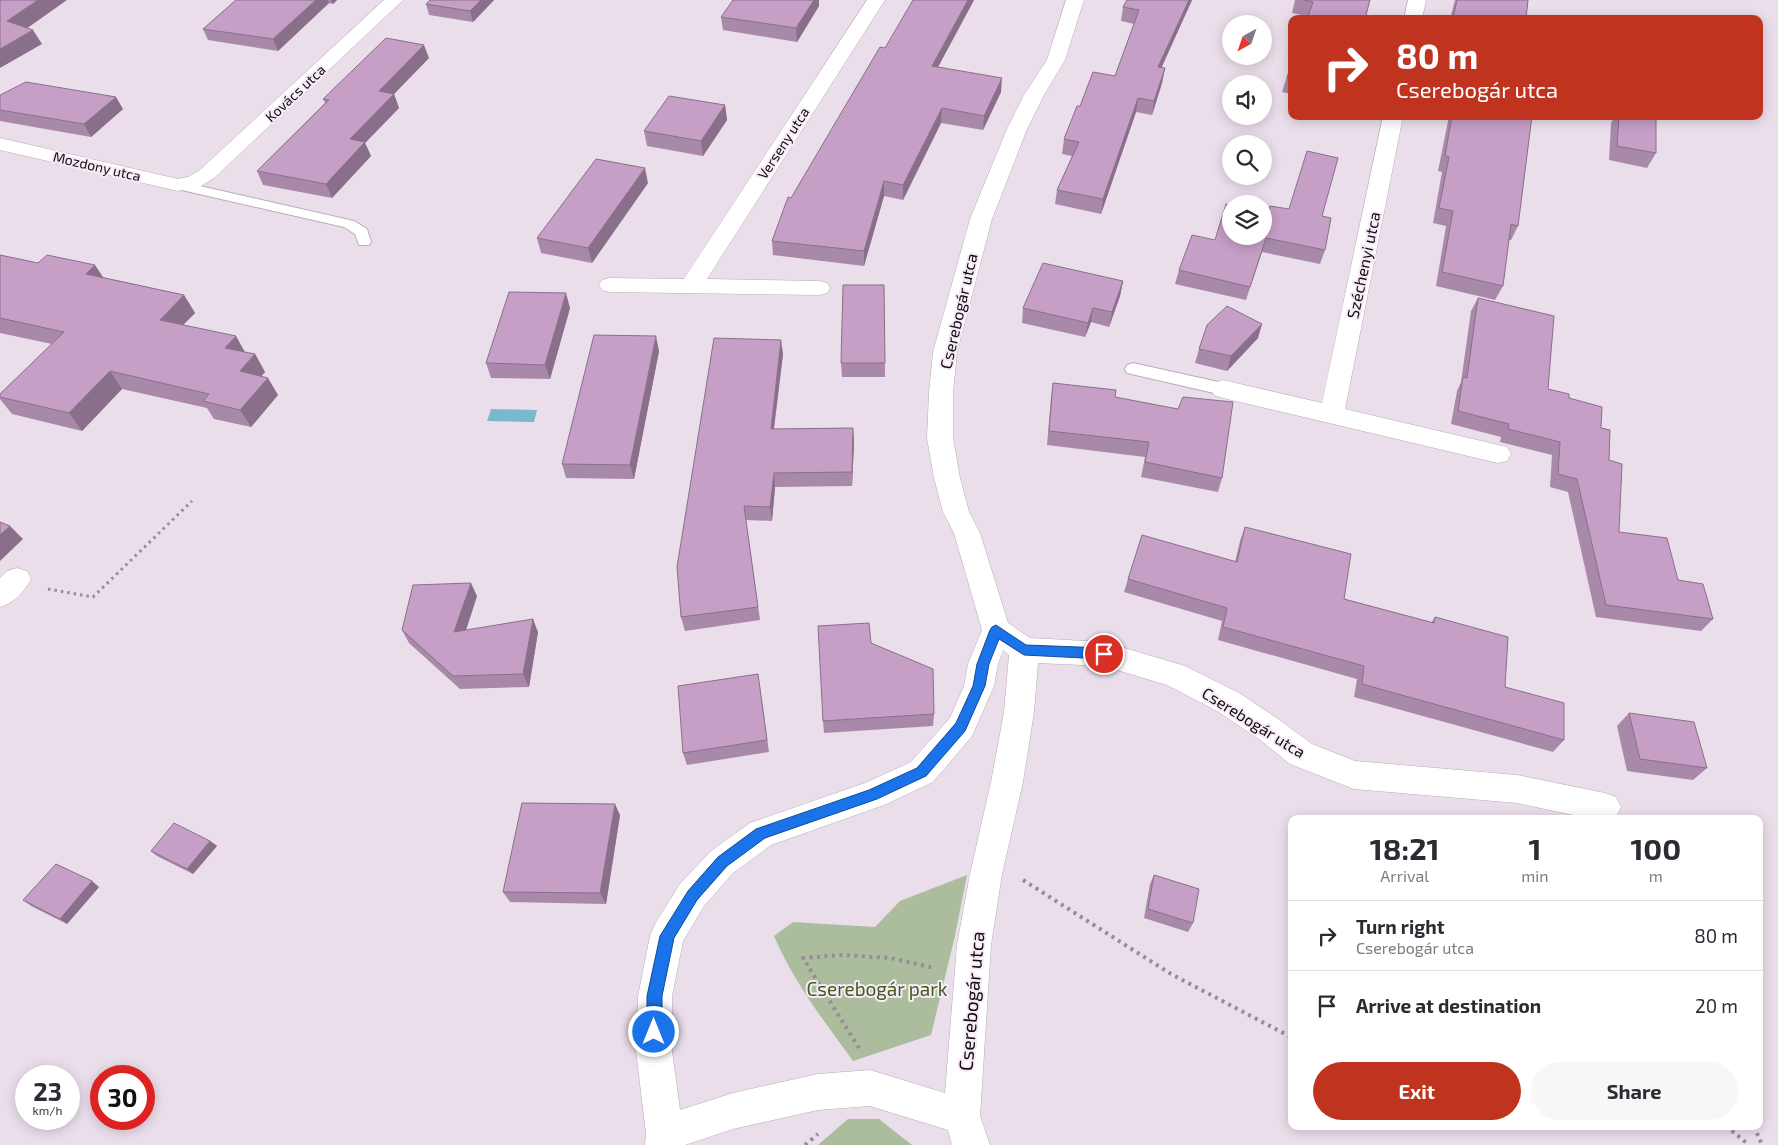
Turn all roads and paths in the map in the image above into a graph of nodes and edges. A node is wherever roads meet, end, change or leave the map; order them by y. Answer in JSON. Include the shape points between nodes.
{"nodes":[{"id":1,"x":394,"y":0,"type":"edge"},
{"id":2,"x":876,"y":0,"type":"edge"},
{"id":3,"x":1075,"y":0,"type":"edge"},
{"id":4,"x":1417,"y":0,"type":"edge"},
{"id":5,"x":1414,"y":15,"type":"edge"},
{"id":6,"x":1392,"y":120,"type":"edge"},
{"id":7,"x":0,"y":144,"type":"edge"},
{"id":8,"x":186,"y":184,"type":"junction"},
{"id":9,"x":364,"y":242,"type":"dead end"},
{"id":10,"x":610,"y":285,"type":"dead end"},
{"id":11,"x":690,"y":286,"type":"junction"},
{"id":12,"x":819,"y":288,"type":"dead end"},
{"id":13,"x":1134,"y":369,"type":"dead end"},
{"id":14,"x":1223,"y":389,"type":"joint"},
{"id":15,"x":1332,"y":414,"type":"junction"},
{"id":16,"x":1498,"y":454,"type":"dead end"},
{"id":17,"x":192,"y":501,"type":"dead end"},
{"id":18,"x":10,"y":586,"type":"edge"},
{"id":19,"x":996,"y":630,"type":"junction"},
{"id":20,"x":1024,"y":650,"type":"junction"},
{"id":21,"x":1605,"y":807,"type":"dead end"},
{"id":22,"x":986,"y":874,"type":"junction"},
{"id":23,"x":937,"y":969,"type":"dead end"},
{"id":24,"x":1288,"y":1034,"type":"edge"},
{"id":25,"x":870,"y":1088,"type":"junction"},
{"id":26,"x":966,"y":1130,"type":"edge"},
{"id":27,"x":1731,"y":1130,"type":"edge"},
{"id":28,"x":1756,"y":1130,"type":"edge"},
{"id":29,"x":664,"y":1139,"type":"edge"},
{"id":30,"x":1749,"y":1145,"type":"edge"},
{"id":31,"x":1762,"y":1145,"type":"edge"}],
"edges":[{"from":1,"to":8,"type":"street","name":"Kovács utca","via":[[207,174]]},
{"from":2,"to":11,"type":"street","name":"Verseny utca"},
{"from":3,"to":19,"type":"street","name":"Cserebogár utca","via":[[1056,60],[1017,129],[980,219],[945,352],[940,393],[940,438],[947,478]]},
{"from":4,"to":5,"type":"street"},
{"from":6,"to":15,"type":"street","name":"Széchenyi utca"},
{"from":7,"to":8,"type":"street","name":"Mozdony utca"},
{"from":8,"to":9,"type":"lane","via":[[349,224],[362,232]]},
{"from":10,"to":11,"type":"street"},
{"from":11,"to":12,"type":"street"},
{"from":13,"to":14,"type":"lane"},
{"from":14,"to":15,"type":"street"},
{"from":15,"to":16,"type":"street"},
{"from":17,"to":18,"type":"path","via":[[93,597]]},
{"from":19,"to":20,"type":"street"},
{"from":19,"to":29,"type":"street","via":[[983,664],[979,686],[961,727],[922,772],[873,795],[760,834],[722,862],[692,896],[667,936],[654,996],[654,1051]]},
{"from":20,"to":21,"type":"street","name":"Cserebogár utca","via":[[1104,654],[1175,675],[1228,702],[1300,754],[1354,775],[1517,789]]},
{"from":20,"to":22,"type":"street","name":"Cserebogár utca","via":[[1019,712]]},
{"from":22,"to":24,"type":"path","via":[[1020,878],[1171,974]]},
{"from":22,"to":26,"type":"street","name":"Cserebogár utca","via":[[974,946]]},
{"from":23,"to":25,"type":"path","via":[[890,958],[842,955],[803,958],[865,1057]]},
{"from":25,"to":26,"type":"street"},
{"from":25,"to":29,"type":"street","via":[[818,1092],[732,1111]]},
{"from":27,"to":30,"type":"path"},
{"from":28,"to":31,"type":"path"}]}
